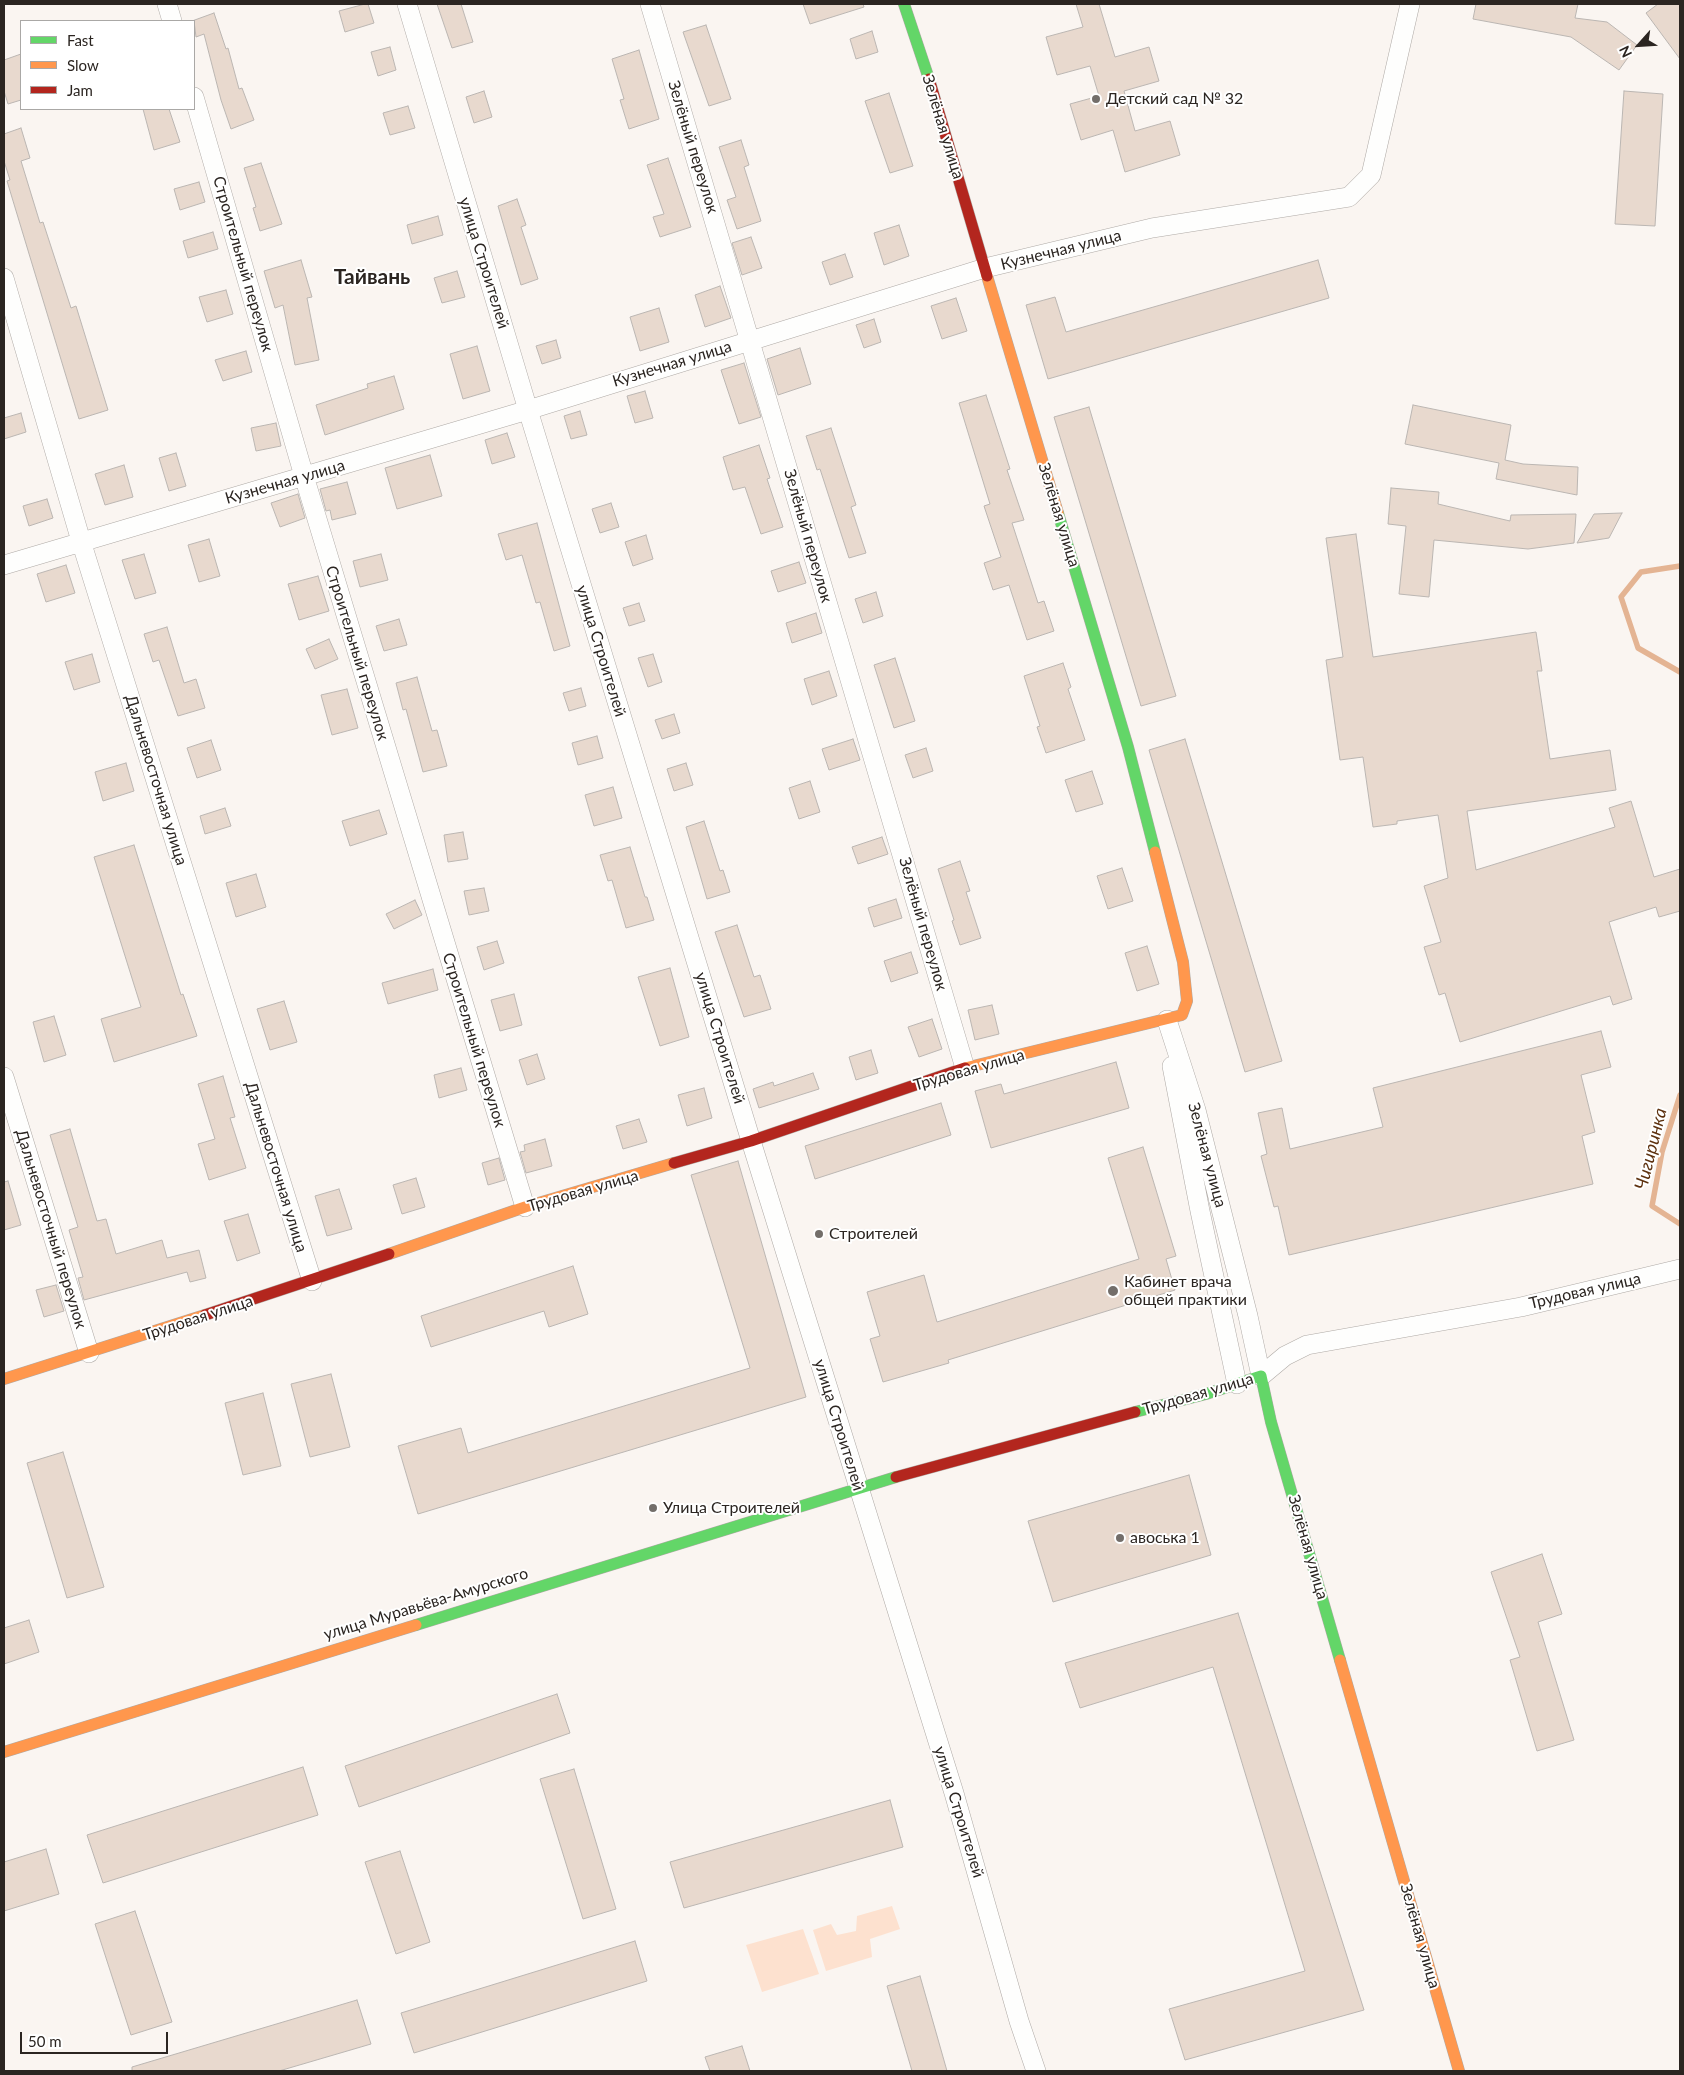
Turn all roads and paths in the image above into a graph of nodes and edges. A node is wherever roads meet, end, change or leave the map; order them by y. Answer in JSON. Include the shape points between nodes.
{"nodes":[{"id":1,"x":167,"y":4,"type":"edge"},
{"id":2,"x":407,"y":4,"type":"edge"},
{"id":3,"x":650,"y":4,"type":"edge"},
{"id":4,"x":904,"y":4,"type":"edge"},
{"id":5,"x":1410,"y":4,"type":"edge"},
{"id":6,"x":172,"y":20,"type":"edge"},
{"id":7,"x":195,"y":100,"type":"edge"},
{"id":8,"x":985,"y":268,"type":"junction"},
{"id":9,"x":4,"y":278,"type":"edge"},
{"id":10,"x":750,"y":340,"type":"junction"},
{"id":11,"x":528,"y":410,"type":"junction"},
{"id":12,"x":304,"y":476,"type":"junction"},
{"id":13,"x":81,"y":541,"type":"junction"},
{"id":14,"x":4,"y":565,"type":"edge"},
{"id":15,"x":1167,"y":1020,"type":"junction"},
{"id":16,"x":965,"y":1068,"type":"junction"},
{"id":17,"x":4,"y":1076,"type":"edge"},
{"id":18,"x":751,"y":1141,"type":"junction"},
{"id":19,"x":525,"y":1207,"type":"junction"},
{"id":20,"x":1680,"y":1269,"type":"edge"},
{"id":21,"x":312,"y":1282,"type":"junction"},
{"id":22,"x":89,"y":1352,"type":"junction"},
{"id":23,"x":1261,"y":1376,"type":"junction"},
{"id":24,"x":4,"y":1379,"type":"edge"},
{"id":25,"x":1237,"y":1384,"type":"junction"},
{"id":26,"x":858,"y":1488,"type":"junction"},
{"id":27,"x":4,"y":1752,"type":"edge"},
{"id":28,"x":1036,"y":2071,"type":"edge"},
{"id":29,"x":1459,"y":2071,"type":"edge"}],
"edges":[{"from":1,"to":6,"type":"street"},
{"from":2,"to":11,"type":"street","name":"улица Строителей"},
{"from":3,"to":10,"type":"street","name":"Зелёный переулок"},
{"from":4,"to":8,"type":"street","name":"Зелёная улица","via":[[941,114]]},
{"from":5,"to":8,"type":"street","name":"Кузнечная улица","via":[[1371,175],[1348,197],[1152,228]]},
{"from":7,"to":12,"type":"street","name":"Строительный переулок"},
{"from":8,"to":10,"type":"street","name":"Кузнечная улица"},
{"from":8,"to":15,"type":"street","name":"Зелёная улица","via":[[1128,747],[1184,962],[1187,1001],[1182,1015]]},
{"from":9,"to":13,"type":"street","name":"Дальневосточная улица"},
{"from":10,"to":11,"type":"street","name":"Кузнечная улица"},
{"from":10,"to":16,"type":"street","name":"Зелёный переулок"},
{"from":11,"to":12,"type":"street","name":"Кузнечная улица"},
{"from":11,"to":18,"type":"street","name":"улица Строителей"},
{"from":12,"to":13,"type":"street","name":"Кузнечная улица"},
{"from":12,"to":19,"type":"street","name":"Строительный переулок"},
{"from":13,"to":14,"type":"street","name":"Кузнечная улица"},
{"from":13,"to":21,"type":"street","name":"Дальневосточная улица"},
{"from":15,"to":16,"type":"street","name":"Трудовая улица"},
{"from":15,"to":23,"type":"street","name":"Зелёная улица","via":[[1196,1110]]},
{"from":15,"to":25,"type":"street","name":"Зелёная улица","via":[[1180,1112]]},
{"from":16,"to":18,"type":"street","name":"Трудовая улица"},
{"from":17,"to":22,"type":"street","name":"Дальневосточный переулок"},
{"from":18,"to":19,"type":"street","name":"Трудовая улица"},
{"from":18,"to":26,"type":"street","name":"улица Строителей"},
{"from":19,"to":21,"type":"street","name":"Трудовая улица"},
{"from":20,"to":23,"type":"street","name":"Трудовая улица","via":[[1521,1307],[1307,1345],[1286,1356]]},
{"from":21,"to":22,"type":"street","name":"Трудовая улица"},
{"from":22,"to":24,"type":"street","name":"Трудовая улица"},
{"from":23,"to":25,"type":"street","name":"Трудовая улица"},
{"from":23,"to":29,"type":"street","name":"Зелёная улица","via":[[1271,1422]]},
{"from":25,"to":26,"type":"street","name":"Трудовая улица"},
{"from":26,"to":27,"type":"street","name":"улица Муравьёва-Амурского"},
{"from":26,"to":28,"type":"street","name":"улица Строителей","via":[[954,1793]]}]}
